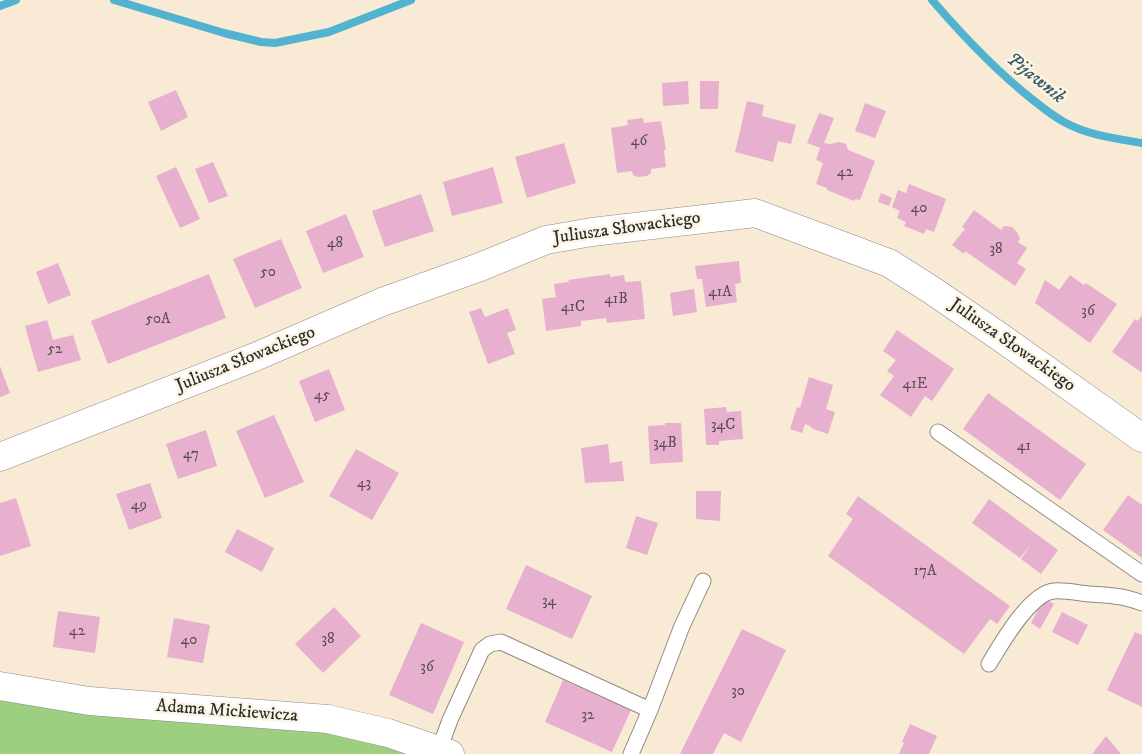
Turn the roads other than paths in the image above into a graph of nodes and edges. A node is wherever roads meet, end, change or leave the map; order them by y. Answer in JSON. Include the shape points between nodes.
{"nodes":[{"id":1,"x":938,"y":432,"type":"dead end"},
{"id":2,"x":1142,"y":438,"type":"edge"},
{"id":3,"x":0,"y":457,"type":"edge"},
{"id":4,"x":1142,"y":574,"type":"edge"},
{"id":5,"x":703,"y":581,"type":"dead end"},
{"id":6,"x":1142,"y":603,"type":"edge"},
{"id":7,"x":989,"y":664,"type":"dead end"},
{"id":8,"x":0,"y":686,"type":"edge"},
{"id":9,"x":650,"y":710,"type":"junction"},
{"id":10,"x":444,"y":752,"type":"edge"},
{"id":11,"x":631,"y":754,"type":"edge"}],
"edges":[{"from":1,"to":4,"type":"lane"},
{"from":2,"to":3,"type":"street","name":"Juliusza Słowackiego","via":[[933,290],[889,263],[755,212],[546,240],[382,302],[255,357]]},
{"from":5,"to":9,"type":"lane"},
{"from":6,"to":7,"type":"lane","via":[[1106,595],[1053,590],[1033,601]]},
{"from":8,"to":10,"type":"street","name":"Adama Mickiewicza","via":[[89,701],[328,720],[388,733]]},
{"from":9,"to":10,"type":"lane","via":[[501,642],[490,644],[482,650],[450,720]]},
{"from":9,"to":11,"type":"lane"}]}
